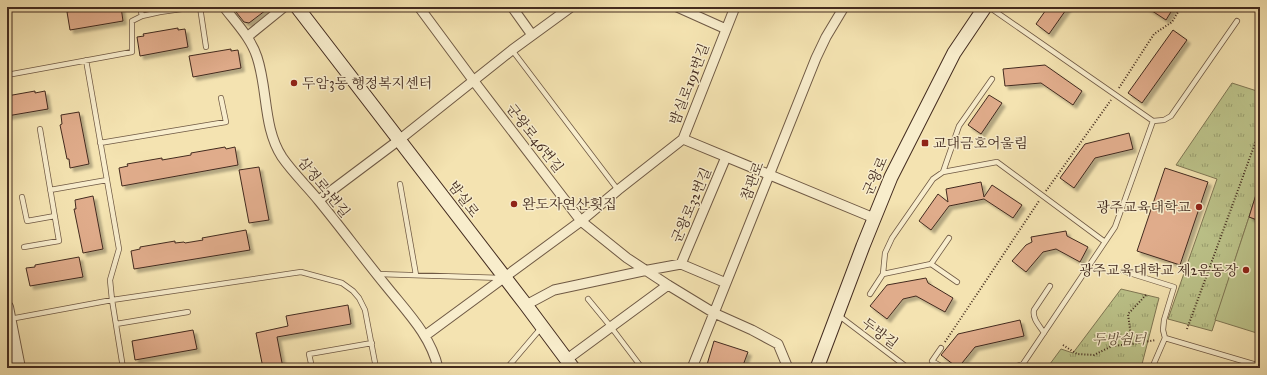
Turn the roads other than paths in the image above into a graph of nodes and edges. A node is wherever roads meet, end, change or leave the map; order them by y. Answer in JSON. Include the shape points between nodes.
{"nodes":[{"id":1,"x":140,"y":7,"type":"edge"},
{"id":2,"x":196,"y":7,"type":"edge"},
{"id":3,"x":200,"y":7,"type":"edge"},
{"id":4,"x":224,"y":7,"type":"edge"},
{"id":5,"x":284,"y":7,"type":"edge"},
{"id":6,"x":297,"y":7,"type":"edge"},
{"id":7,"x":419,"y":7,"type":"edge"},
{"id":8,"x":512,"y":7,"type":"edge"},
{"id":9,"x":571,"y":7,"type":"edge"},
{"id":10,"x":677,"y":7,"type":"edge"},
{"id":11,"x":735,"y":7,"type":"edge"},
{"id":12,"x":844,"y":7,"type":"edge"},
{"id":13,"x":985,"y":7,"type":"edge"},
{"id":14,"x":989,"y":7,"type":"edge"},
{"id":15,"x":160,"y":10,"type":"edge"},
{"id":16,"x":142,"y":16,"type":"junction"},
{"id":17,"x":1237,"y":21,"type":"dead end"},
{"id":18,"x":726,"y":29,"type":"junction"},
{"id":19,"x":532,"y":35,"type":"junction"},
{"id":20,"x":247,"y":37,"type":"junction"},
{"id":21,"x":206,"y":47,"type":"dead end"},
{"id":22,"x":512,"y":50,"type":"junction"},
{"id":23,"x":86,"y":60,"type":"junction"},
{"id":24,"x":7,"y":75,"type":"edge"},
{"id":25,"x":992,"y":79,"type":"dead end"},
{"id":26,"x":473,"y":80,"type":"junction"},
{"id":27,"x":221,"y":98,"type":"dead end"},
{"id":28,"x":1154,"y":121,"type":"junction"},
{"id":29,"x":40,"y":130,"type":"dead end"},
{"id":30,"x":684,"y":139,"type":"junction"},
{"id":31,"x":398,"y":140,"type":"junction"},
{"id":32,"x":100,"y":143,"type":"junction"},
{"id":33,"x":726,"y":157,"type":"junction"},
{"id":34,"x":943,"y":172,"type":"junction"},
{"id":35,"x":770,"y":175,"type":"junction"},
{"id":36,"x":107,"y":180,"type":"junction"},
{"id":37,"x":400,"y":184,"type":"dead end"},
{"id":38,"x":50,"y":190,"type":"junction"},
{"id":39,"x":618,"y":190,"type":"junction"},
{"id":40,"x":22,"y":197,"type":"dead end"},
{"id":41,"x":319,"y":200,"type":"junction"},
{"id":42,"x":55,"y":216,"type":"junction"},
{"id":43,"x":874,"y":218,"type":"junction"},
{"id":44,"x":581,"y":221,"type":"junction"},
{"id":45,"x":949,"y":238,"type":"dead end"},
{"id":46,"x":1106,"y":242,"type":"junction"},
{"id":47,"x":24,"y":247,"type":"dead end"},
{"id":48,"x":681,"y":264,"type":"junction"},
{"id":49,"x":931,"y":264,"type":"junction"},
{"id":50,"x":646,"y":270,"type":"junction"},
{"id":51,"x":1123,"y":271,"type":"dead end"},
{"id":52,"x":376,"y":274,"type":"junction"},
{"id":53,"x":883,"y":274,"type":"junction"},
{"id":54,"x":416,"y":276,"type":"junction"},
{"id":55,"x":504,"y":278,"type":"junction"},
{"id":56,"x":957,"y":282,"type":"dead end"},
{"id":57,"x":726,"y":283,"type":"junction"},
{"id":58,"x":668,"y":285,"type":"junction"},
{"id":59,"x":1050,"y":286,"type":"dead end"},
{"id":60,"x":870,"y":294,"type":"dead end"},
{"id":61,"x":588,"y":299,"type":"dead end"},
{"id":62,"x":112,"y":300,"type":"junction"},
{"id":63,"x":526,"y":306,"type":"junction"},
{"id":64,"x":188,"y":312,"type":"dead end"},
{"id":65,"x":8,"y":313,"type":"edge"},
{"id":66,"x":714,"y":313,"type":"junction"},
{"id":67,"x":838,"y":315,"type":"junction"},
{"id":68,"x":116,"y":324,"type":"junction"},
{"id":69,"x":542,"y":327,"type":"junction"},
{"id":70,"x":611,"y":327,"type":"junction"},
{"id":71,"x":1044,"y":333,"type":"junction"},
{"id":72,"x":426,"y":335,"type":"junction"},
{"id":73,"x":1165,"y":338,"type":"junction"},
{"id":74,"x":372,"y":343,"type":"junction"},
{"id":75,"x":940,"y":348,"type":"road end"},
{"id":76,"x":569,"y":364,"type":"edge"},
{"id":77,"x":1260,"y":366,"type":"edge"},
{"id":78,"x":19,"y":368,"type":"edge"},
{"id":79,"x":123,"y":368,"type":"edge"},
{"id":80,"x":312,"y":368,"type":"edge"},
{"id":81,"x":370,"y":368,"type":"edge"},
{"id":82,"x":376,"y":368,"type":"edge"},
{"id":83,"x":438,"y":368,"type":"edge"},
{"id":84,"x":507,"y":368,"type":"edge"},
{"id":85,"x":642,"y":368,"type":"edge"},
{"id":86,"x":692,"y":368,"type":"edge"},
{"id":87,"x":788,"y":368,"type":"edge"},
{"id":88,"x":817,"y":368,"type":"edge"},
{"id":89,"x":908,"y":368,"type":"edge"},
{"id":90,"x":944,"y":368,"type":"edge"},
{"id":91,"x":1011,"y":368,"type":"edge"},
{"id":92,"x":1152,"y":368,"type":"edge"}],
"edges":[{"from":1,"to":16,"type":"lane"},
{"from":2,"to":15,"type":"lane"},
{"from":3,"to":21,"type":"lane"},
{"from":4,"to":20,"type":"street","name":"삼정로3번길"},
{"from":5,"to":20,"type":"street"},
{"from":6,"to":31,"type":"main road","name":"밤실로"},
{"from":7,"to":26,"type":"street","name":"군왕로46번길"},
{"from":8,"to":19,"type":"street"},
{"from":9,"to":19,"type":"street"},
{"from":10,"to":18,"type":"street"},
{"from":11,"to":18,"type":"street","name":"밤실로191번길"},
{"from":12,"to":35,"type":"street","name":"참판로","via":[[816,58]]},
{"from":13,"to":43,"type":"main road","name":"군왕로","via":[[954,53],[891,177]]},
{"from":14,"to":28,"type":"lane"},
{"from":15,"to":16,"type":"lane"},
{"from":16,"to":23,"type":"lane","via":[[132,21],[132,52]]},
{"from":17,"to":28,"type":"lane","via":[[1171,116]]},
{"from":18,"to":30,"type":"street","name":"밤실로191번길"},
{"from":19,"to":22,"type":"street"},
{"from":20,"to":41,"type":"street","name":"삼정로3번길","via":[[254,47],[259,65],[275,144],[289,167]]},
{"from":22,"to":26,"type":"street"},
{"from":22,"to":39,"type":"lane"},
{"from":23,"to":24,"type":"lane"},
{"from":23,"to":32,"type":"lane"},
{"from":25,"to":34,"type":"lane","via":[[959,126]]},
{"from":26,"to":31,"type":"street"},
{"from":26,"to":44,"type":"street","name":"군왕로46번길"},
{"from":27,"to":32,"type":"lane","via":[[226,122]]},
{"from":28,"to":46,"type":"lane","via":[[1116,227]]},
{"from":29,"to":38,"type":"lane"},
{"from":30,"to":33,"type":"street","name":"군왕로32번길"},
{"from":30,"to":39,"type":"street","name":"밤실로191번길"},
{"from":31,"to":41,"type":"street"},
{"from":31,"to":55,"type":"main road","name":"밤실로"},
{"from":32,"to":36,"type":"lane"},
{"from":33,"to":35,"type":"street","name":"군왕로32번길"},
{"from":33,"to":48,"type":"street","name":"군왕로32번길"},
{"from":34,"to":46,"type":"lane","via":[[997,162]]},
{"from":34,"to":53,"type":"lane","via":[[933,179],[892,238],[885,253]]},
{"from":35,"to":43,"type":"street","name":"군왕로32번길"},
{"from":35,"to":57,"type":"street","name":"참판로"},
{"from":36,"to":38,"type":"lane"},
{"from":36,"to":62,"type":"lane","via":[[119,249],[110,280]]},
{"from":37,"to":54,"type":"lane"},
{"from":38,"to":42,"type":"lane"},
{"from":39,"to":44,"type":"street","name":"밤실로191번길"},
{"from":40,"to":42,"type":"lane","via":[[27,220]]},
{"from":41,"to":52,"type":"street","name":"삼정로3번길"},
{"from":42,"to":47,"type":"lane","via":[[59,241]]},
{"from":43,"to":67,"type":"main road","name":"군왕로"},
{"from":44,"to":50,"type":"street","name":"군왕로46번길"},
{"from":44,"to":55,"type":"street","name":"밤실로191번길"},
{"from":45,"to":49,"type":"lane"},
{"from":46,"to":71,"type":"lane"},
{"from":48,"to":50,"type":"street"},
{"from":48,"to":57,"type":"street"},
{"from":49,"to":53,"type":"lane"},
{"from":49,"to":56,"type":"lane"},
{"from":50,"to":58,"type":"street","name":"군왕로46번길"},
{"from":50,"to":63,"type":"street","via":[[554,290]]},
{"from":51,"to":73,"type":"lane","via":[[1174,287],[1164,320]]},
{"from":52,"to":54,"type":"lane"},
{"from":52,"to":72,"type":"street","name":"삼정로3번길"},
{"from":53,"to":60,"type":"lane"},
{"from":54,"to":55,"type":"lane"},
{"from":55,"to":63,"type":"main road","name":"밤실로"},
{"from":55,"to":72,"type":"street"},
{"from":57,"to":66,"type":"street","name":"참판로"},
{"from":58,"to":66,"type":"street","name":"군왕로46번길"},
{"from":58,"to":70,"type":"street"},
{"from":59,"to":71,"type":"lane","via":[[1033,314]]},
{"from":61,"to":70,"type":"lane"},
{"from":62,"to":65,"type":"lane"},
{"from":62,"to":68,"type":"lane"},
{"from":62,"to":74,"type":"lane","via":[[301,272],[342,283],[353,291],[365,310]]},
{"from":63,"to":69,"type":"main road","name":"밤실로"},
{"from":64,"to":68,"type":"lane"},
{"from":65,"to":78,"type":"street"},
{"from":66,"to":86,"type":"street","name":"참판로"},
{"from":66,"to":87,"type":"street","name":"군왕로46번길","via":[[778,344]]},
{"from":67,"to":88,"type":"main road","name":"군왕로"},
{"from":67,"to":89,"type":"lane","name":"두방길"},
{"from":68,"to":79,"type":"lane"},
{"from":69,"to":76,"type":"main road","name":"밤실로"},
{"from":69,"to":84,"type":"lane"},
{"from":70,"to":76,"type":"street"},
{"from":70,"to":85,"type":"lane"},
{"from":71,"to":91,"type":"lane","via":[[1023,364]]},
{"from":72,"to":83,"type":"street","name":"삼정로3번길","via":[[436,356]]},
{"from":73,"to":77,"type":"lane"},
{"from":73,"to":92,"type":"lane"},
{"from":74,"to":80,"type":"lane","via":[[309,354]]},
{"from":74,"to":82,"type":"lane"},
{"from":75,"to":90,"type":"lane","via":[[932,360]]},
{"from":81,"to":82,"type":"lane"}]}
